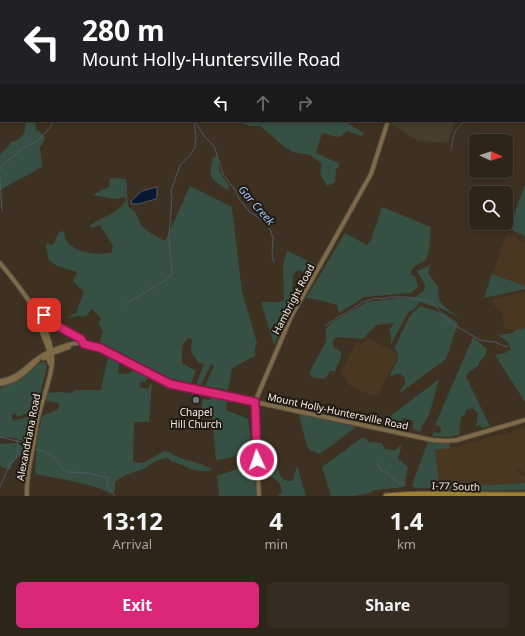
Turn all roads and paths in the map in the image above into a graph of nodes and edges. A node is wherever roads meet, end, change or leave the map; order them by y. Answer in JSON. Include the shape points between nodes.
{"nodes":[{"id":1,"x":388,"y":122,"type":"edge"},
{"id":2,"x":0,"y":263,"type":"edge"},
{"id":3,"x":27,"y":298,"type":"junction"},
{"id":4,"x":32,"y":306,"type":"junction"},
{"id":5,"x":84,"y":344,"type":"junction"},
{"id":6,"x":51,"y":352,"type":"junction"},
{"id":7,"x":42,"y":358,"type":"junction"},
{"id":8,"x":50,"y":364,"type":"junction"},
{"id":9,"x":0,"y":382,"type":"edge"},
{"id":10,"x":48,"y":382,"type":"junction"},
{"id":11,"x":255,"y":402,"type":"junction"},
{"id":12,"x":525,"y":420,"type":"edge"},
{"id":13,"x":525,"y":495,"type":"edge"},
{"id":14,"x":27,"y":496,"type":"edge"},
{"id":15,"x":259,"y":496,"type":"edge"},
{"id":16,"x":386,"y":496,"type":"edge"},
{"id":17,"x":417,"y":496,"type":"edge"},
{"id":18,"x":435,"y":496,"type":"edge"}],
"edges":[{"from":1,"to":11,"type":"main road","name":"Hambright Road","via":[[371,174],[291,317]]},
{"from":2,"to":3,"type":"main road"},
{"from":3,"to":4,"type":"main road"},
{"from":3,"to":6,"type":"main road"},
{"from":4,"to":5,"type":"main road","via":[[36,306],[54,324],[81,339]]},
{"from":4,"to":6,"type":"main road","via":[[46,332]]},
{"from":5,"to":6,"type":"main road","name":"Mount Holly-Huntersville Road"},
{"from":5,"to":11,"type":"main road","name":"Mount Holly-Huntersville Road","via":[[100,348],[170,384]]},
{"from":6,"to":7,"type":"main road"},
{"from":6,"to":8,"type":"main road","name":"Alexandriana Road"},
{"from":6,"to":9,"type":"main road","via":[[37,358],[18,375]]},
{"from":6,"to":10,"type":"main road","name":"Alexandriana Road","via":[[52,364]]},
{"from":7,"to":8,"type":"main road","via":[[48,358]]},
{"from":7,"to":9,"type":"main road","via":[[18,378]]},
{"from":8,"to":10,"type":"main road","name":"Alexandriana Road"},
{"from":10,"to":14,"type":"main road","name":"Alexandriana Road","via":[[35,433]]},
{"from":11,"to":12,"type":"main road","name":"Mount Holly-Huntersville Road","via":[[441,441],[459,439]]},
{"from":11,"to":15,"type":"main road","name":"Hambright Road"},
{"from":13,"to":16,"type":"highway","name":"I-77 South"},
{"from":17,"to":18,"type":"highway"}]}
